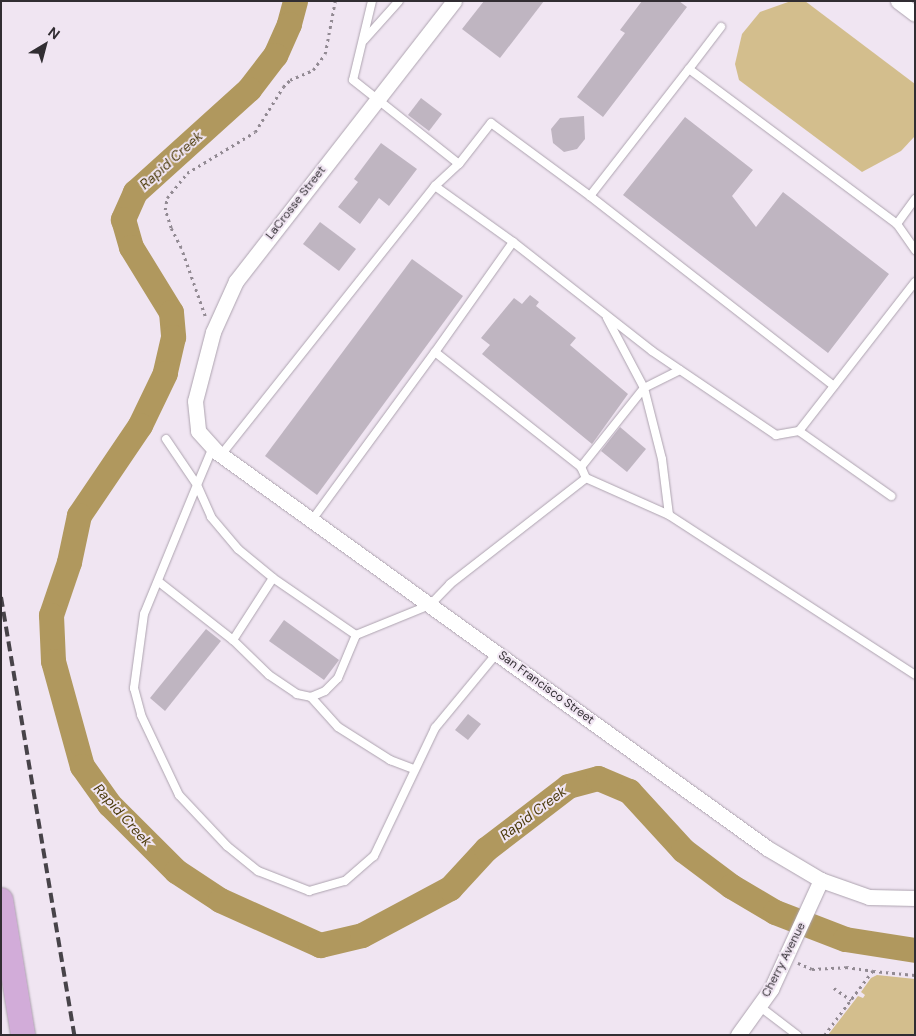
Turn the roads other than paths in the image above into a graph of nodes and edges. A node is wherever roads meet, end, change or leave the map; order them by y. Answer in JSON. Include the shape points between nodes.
{"nodes":[{"id":1,"x":372,"y":1,"type":"edge"},
{"id":2,"x":399,"y":1,"type":"edge"},
{"id":3,"x":454,"y":1,"type":"edge"},
{"id":4,"x":898,"y":1,"type":"edge"},
{"id":5,"x":915,"y":14,"type":"edge"},
{"id":6,"x":721,"y":28,"type":"dead end"},
{"id":7,"x":363,"y":41,"type":"junction"},
{"id":8,"x":689,"y":69,"type":"junction"},
{"id":9,"x":376,"y":101,"type":"junction"},
{"id":10,"x":459,"y":164,"type":"junction"},
{"id":11,"x":435,"y":186,"type":"junction"},
{"id":12,"x":590,"y":196,"type":"junction"},
{"id":13,"x":915,"y":199,"type":"edge"},
{"id":14,"x":897,"y":224,"type":"junction"},
{"id":15,"x":514,"y":242,"type":"junction"},
{"id":16,"x":915,"y":250,"type":"edge"},
{"id":17,"x":915,"y":282,"type":"edge"},
{"id":18,"x":605,"y":314,"type":"junction"},
{"id":19,"x":435,"y":352,"type":"junction"},
{"id":20,"x":680,"y":370,"type":"junction"},
{"id":21,"x":834,"y":386,"type":"junction"},
{"id":22,"x":644,"y":388,"type":"junction"},
{"id":23,"x":198,"y":431,"type":"joint"},
{"id":24,"x":799,"y":431,"type":"junction"},
{"id":25,"x":166,"y":440,"type":"dead end"},
{"id":26,"x":217,"y":451,"type":"junction"},
{"id":27,"x":581,"y":467,"type":"junction"},
{"id":28,"x":586,"y":478,"type":"junction"},
{"id":29,"x":197,"y":485,"type":"junction"},
{"id":30,"x":891,"y":496,"type":"dead end"},
{"id":31,"x":669,"y":515,"type":"junction"},
{"id":32,"x":312,"y":520,"type":"junction"},
{"id":33,"x":273,"y":578,"type":"junction"},
{"id":34,"x":159,"y":582,"type":"junction"},
{"id":35,"x":430,"y":605,"type":"junction"},
{"id":36,"x":356,"y":635,"type":"junction"},
{"id":37,"x":233,"y":640,"type":"junction"},
{"id":38,"x":497,"y":653,"type":"junction"},
{"id":39,"x":915,"y":675,"type":"edge"},
{"id":40,"x":311,"y":697,"type":"junction"},
{"id":41,"x":414,"y":769,"type":"junction"},
{"id":42,"x":821,"y":880,"type":"junction"},
{"id":43,"x":915,"y":898,"type":"edge"},
{"id":44,"x":1,"y":900,"type":"edge"},
{"id":45,"x":759,"y":1006,"type":"junction"},
{"id":46,"x":23,"y":1035,"type":"edge"},
{"id":47,"x":738,"y":1035,"type":"edge"},
{"id":48,"x":798,"y":1035,"type":"edge"}],
"edges":[{"from":1,"to":7,"type":"lane"},
{"from":2,"to":7,"type":"lane"},
{"from":3,"to":9,"type":"street","name":"LaCrosse Street"},
{"from":4,"to":5,"type":"street"},
{"from":6,"to":8,"type":"lane"},
{"from":7,"to":9,"type":"lane","via":[[353,80]]},
{"from":8,"to":12,"type":"lane"},
{"from":8,"to":14,"type":"lane"},
{"from":9,"to":10,"type":"lane"},
{"from":9,"to":23,"type":"street","name":"LaCrosse Street","via":[[236,281],[214,332],[195,401]]},
{"from":10,"to":11,"type":"lane"},
{"from":10,"to":12,"type":"lane","via":[[491,123]]},
{"from":11,"to":15,"type":"lane"},
{"from":11,"to":26,"type":"lane"},
{"from":12,"to":21,"type":"lane"},
{"from":13,"to":14,"type":"lane"},
{"from":14,"to":16,"type":"lane"},
{"from":15,"to":18,"type":"lane"},
{"from":15,"to":19,"type":"lane"},
{"from":17,"to":21,"type":"lane"},
{"from":18,"to":20,"type":"lane"},
{"from":18,"to":22,"type":"lane"},
{"from":19,"to":27,"type":"lane"},
{"from":19,"to":32,"type":"lane"},
{"from":20,"to":22,"type":"lane"},
{"from":20,"to":24,"type":"lane","via":[[776,435]]},
{"from":21,"to":24,"type":"lane"},
{"from":22,"to":27,"type":"lane"},
{"from":22,"to":31,"type":"lane","via":[[662,458]]},
{"from":23,"to":26,"type":"street","name":"San Francisco Street"},
{"from":24,"to":30,"type":"lane"},
{"from":25,"to":29,"type":"lane"},
{"from":26,"to":29,"type":"lane"},
{"from":26,"to":32,"type":"street","name":"San Francisco Street"},
{"from":27,"to":28,"type":"lane"},
{"from":28,"to":31,"type":"lane"},
{"from":28,"to":35,"type":"lane","via":[[450,584]]},
{"from":29,"to":33,"type":"lane","via":[[211,517],[238,549]]},
{"from":29,"to":34,"type":"lane"},
{"from":31,"to":39,"type":"lane"},
{"from":32,"to":35,"type":"street","name":"San Francisco Street"},
{"from":33,"to":36,"type":"lane"},
{"from":33,"to":37,"type":"lane"},
{"from":34,"to":37,"type":"lane"},
{"from":34,"to":41,"type":"lane","via":[[144,614],[134,688],[141,715],[179,795],[227,846],[258,870],[309,891],[345,881],[374,856]]},
{"from":35,"to":36,"type":"lane"},
{"from":35,"to":38,"type":"street","name":"San Francisco Street"},
{"from":36,"to":40,"type":"lane","via":[[338,678],[325,691]]},
{"from":37,"to":40,"type":"lane","via":[[269,676],[296,694]]},
{"from":38,"to":41,"type":"lane","via":[[435,728]]},
{"from":38,"to":42,"type":"street","name":"San Francisco Street","via":[[767,848]]},
{"from":40,"to":41,"type":"lane","via":[[338,727],[390,760]]},
{"from":42,"to":43,"type":"street","name":"San Francisco Street","via":[[869,897]]},
{"from":42,"to":45,"type":"street","name":"Cherry Avenue","via":[[792,962]]},
{"from":44,"to":46,"type":"main road"},
{"from":45,"to":47,"type":"street","name":"Cherry Avenue"},
{"from":45,"to":48,"type":"lane"}]}
